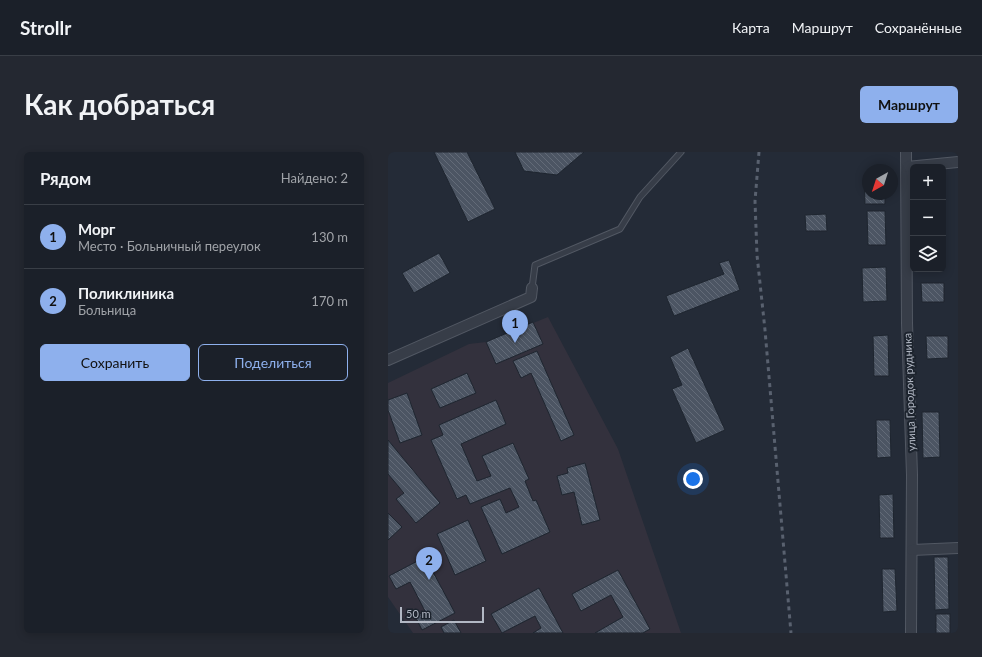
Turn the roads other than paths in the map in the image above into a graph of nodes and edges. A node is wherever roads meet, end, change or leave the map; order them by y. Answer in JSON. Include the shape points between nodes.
{"nodes":[{"id":1,"x":681,"y":152,"type":"edge"},
{"id":2,"x":906,"y":152,"type":"edge"},
{"id":3,"x":958,"y":162,"type":"edge"},
{"id":4,"x":907,"y":167,"type":"junction"},
{"id":5,"x":532,"y":288,"type":"joint"},
{"id":6,"x":388,"y":360,"type":"edge"},
{"id":7,"x":958,"y":548,"type":"edge"},
{"id":8,"x":912,"y":550,"type":"junction"},
{"id":9,"x":911,"y":633,"type":"edge"}],
"edges":[{"from":1,"to":5,"type":"lane","via":[[640,197],[620,229],[535,265]]},
{"from":2,"to":4,"type":"street","name":"улица Городок рудника"},
{"from":3,"to":4,"type":"street"},
{"from":4,"to":8,"type":"street","name":"улица Городок рудника","via":[[907,323]]},
{"from":5,"to":6,"type":"street","via":[[531,298]]},
{"from":7,"to":8,"type":"street"},
{"from":8,"to":9,"type":"street","name":"улица Городок рудника"}]}
